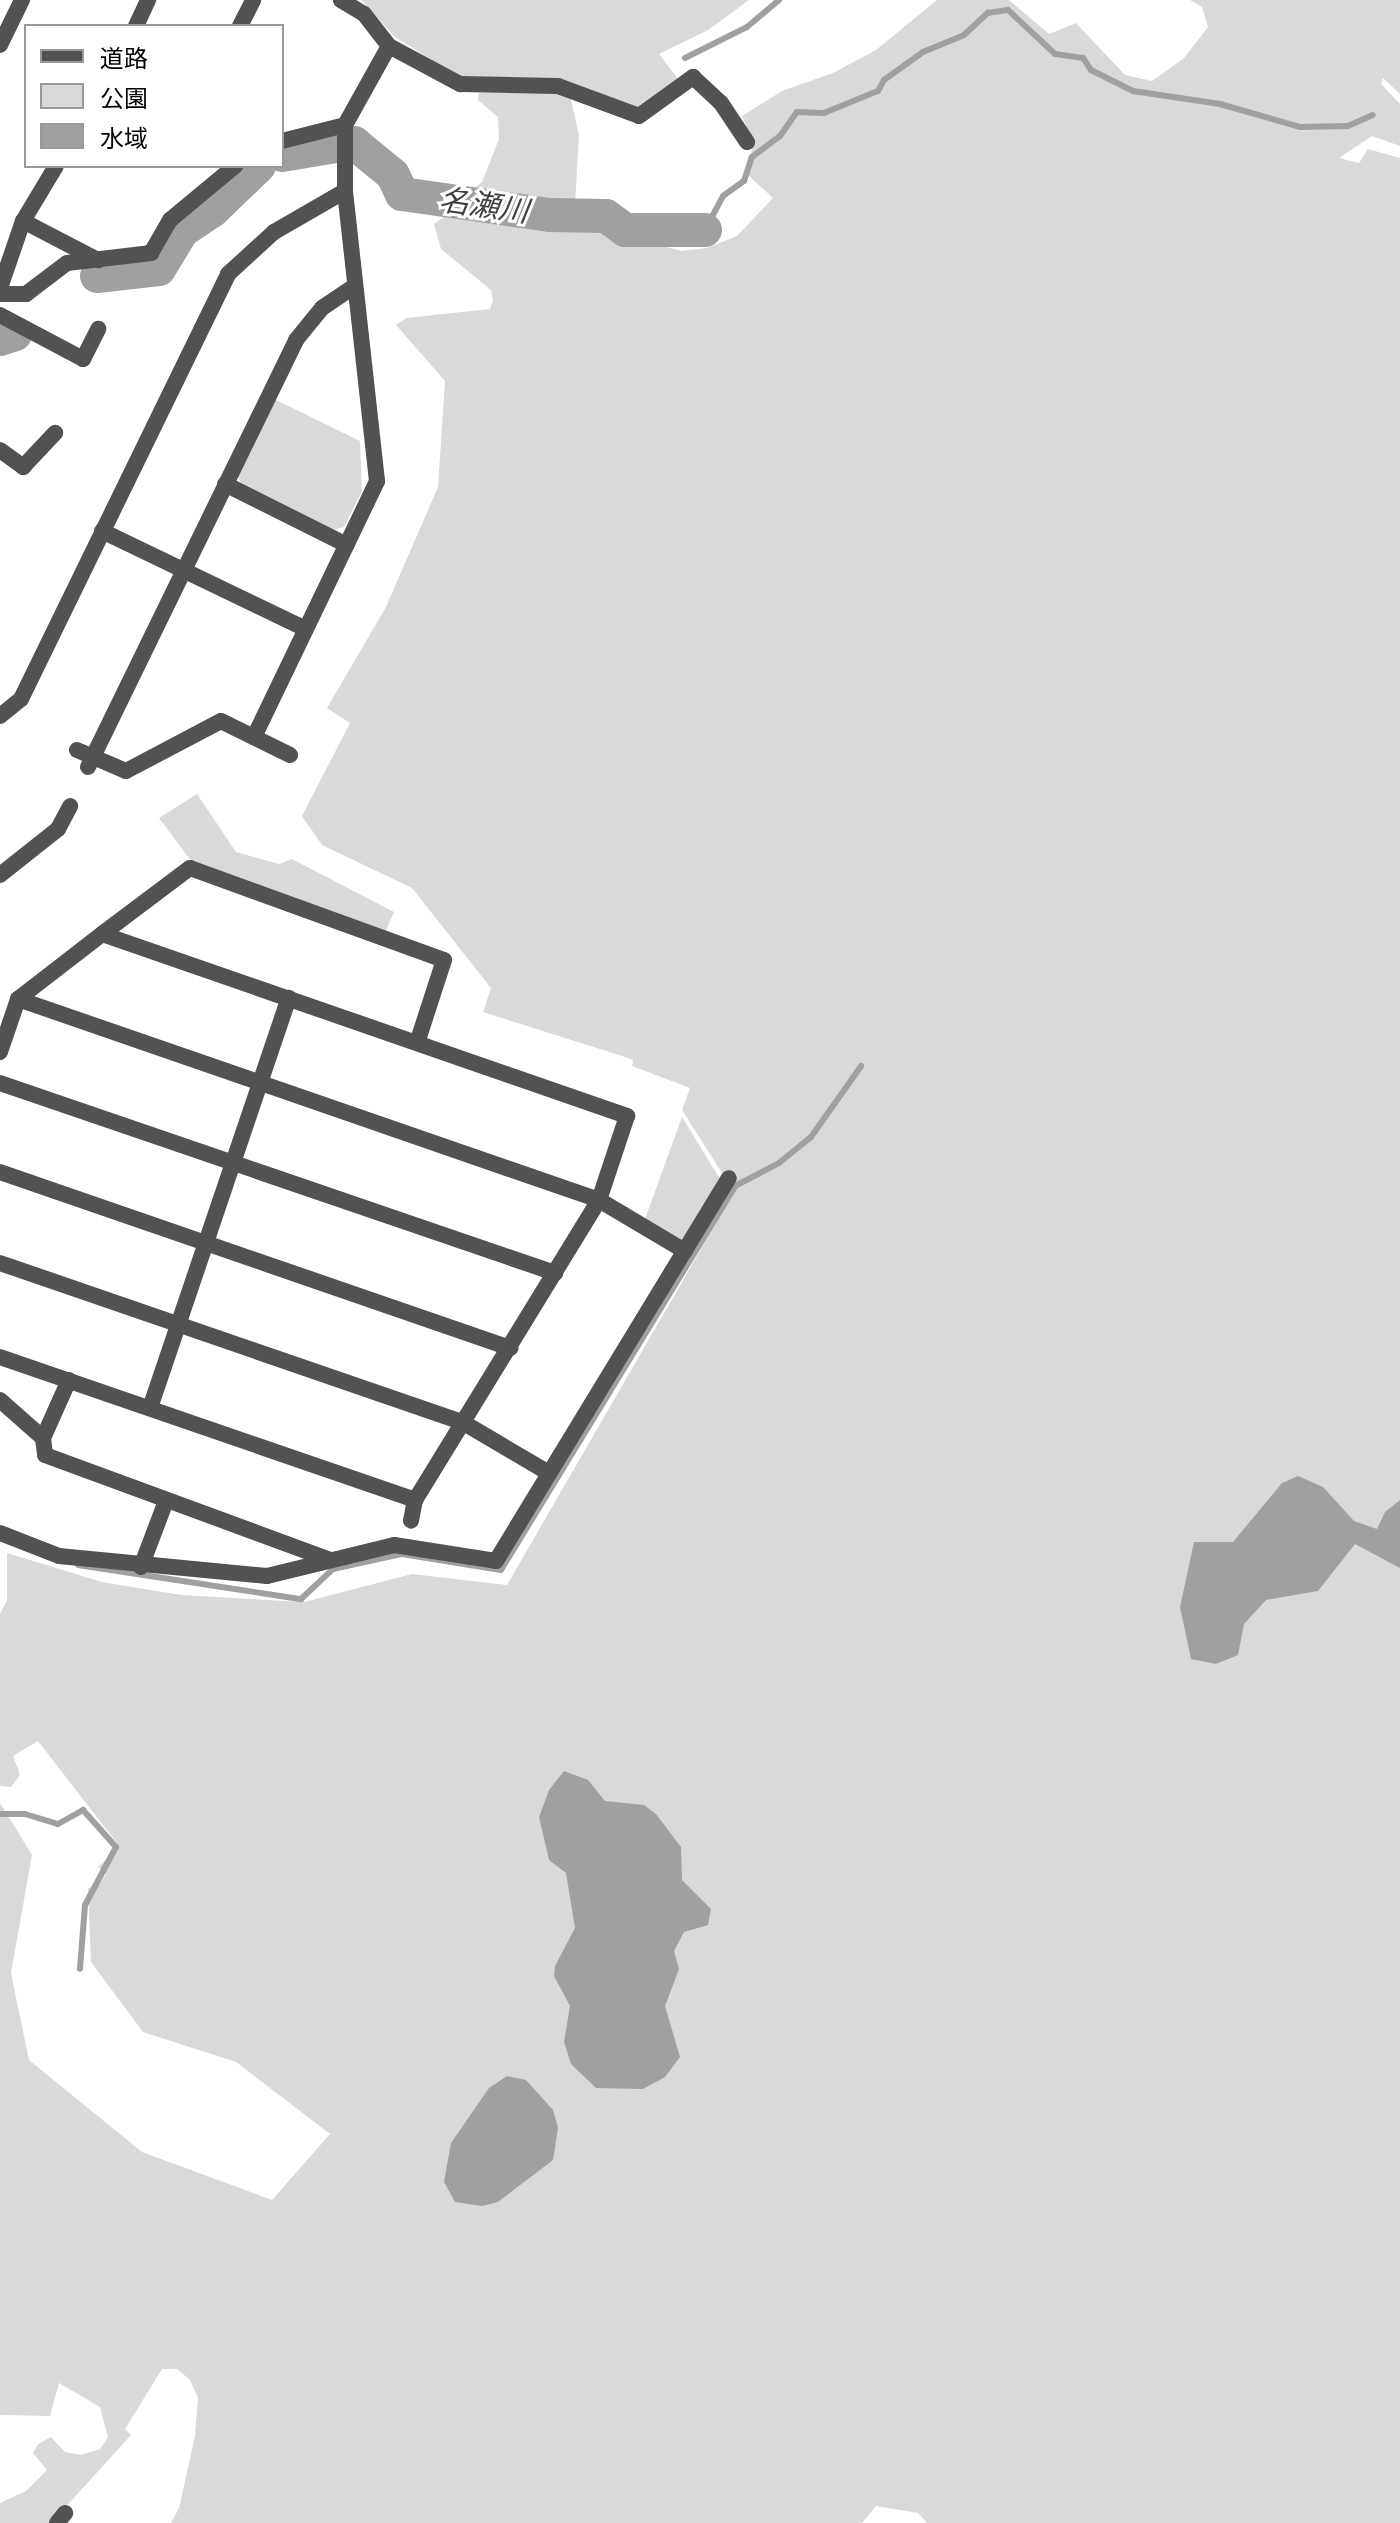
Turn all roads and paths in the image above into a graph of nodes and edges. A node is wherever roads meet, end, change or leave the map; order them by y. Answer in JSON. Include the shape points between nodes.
{"nodes":[{"id":1,"x":22,"y":0,"type":"edge"},
{"id":2,"x":148,"y":0,"type":"edge"},
{"id":3,"x":253,"y":0,"type":"edge"},
{"id":4,"x":341,"y":0,"type":"edge"},
{"id":5,"x":137,"y":24,"type":"edge"},
{"id":6,"x":241,"y":24,"type":"edge"},
{"id":7,"x":0,"y":45,"type":"edge"},
{"id":8,"x":389,"y":46,"type":"junction"},
{"id":9,"x":345,"y":125,"type":"junction"},
{"id":10,"x":284,"y":140,"type":"edge"},
{"id":11,"x":747,"y":142,"type":"dead end"},
{"id":12,"x":55,"y":168,"type":"edge"},
{"id":13,"x":233,"y":168,"type":"edge"},
{"id":14,"x":345,"y":191,"type":"junction"},
{"id":15,"x":23,"y":221,"type":"junction"},
{"id":16,"x":98,"y":260,"type":"junction"},
{"id":17,"x":355,"y":286,"type":"junction"},
{"id":18,"x":0,"y":291,"type":"edge"},
{"id":19,"x":0,"y":315,"type":"edge"},
{"id":20,"x":98,"y":329,"type":"dead end"},
{"id":21,"x":55,"y":433,"type":"dead end"},
{"id":22,"x":0,"y":450,"type":"edge"},
{"id":23,"x":225,"y":484,"type":"junction"},
{"id":24,"x":102,"y":531,"type":"junction"},
{"id":25,"x":347,"y":545,"type":"junction"},
{"id":26,"x":183,"y":570,"type":"junction"},
{"id":27,"x":306,"y":629,"type":"junction"},
{"id":28,"x":0,"y":716,"type":"edge"},
{"id":29,"x":254,"y":737,"type":"junction"},
{"id":30,"x":290,"y":755,"type":"dead end"},
{"id":31,"x":70,"y":806,"type":"dead end"},
{"id":32,"x":0,"y":875,"type":"edge"},
{"id":33,"x":102,"y":934,"type":"junction"},
{"id":34,"x":289,"y":998,"type":"junction"},
{"id":35,"x":18,"y":999,"type":"junction"},
{"id":36,"x":417,"y":1043,"type":"junction"},
{"id":37,"x":0,"y":1052,"type":"edge"},
{"id":38,"x":261,"y":1082,"type":"junction"},
{"id":39,"x":0,"y":1083,"type":"edge"},
{"id":40,"x":234,"y":1163,"type":"junction"},
{"id":41,"x":0,"y":1172,"type":"edge"},
{"id":42,"x":729,"y":1178,"type":"dead end"},
{"id":43,"x":599,"y":1200,"type":"junction"},
{"id":44,"x":207,"y":1242,"type":"junction"},
{"id":45,"x":685,"y":1251,"type":"junction"},
{"id":46,"x":0,"y":1263,"type":"edge"},
{"id":47,"x":555,"y":1273,"type":"junction"},
{"id":48,"x":179,"y":1323,"type":"junction"},
{"id":49,"x":510,"y":1348,"type":"junction"},
{"id":50,"x":0,"y":1357,"type":"edge"},
{"id":51,"x":69,"y":1380,"type":"junction"},
{"id":52,"x":0,"y":1400,"type":"edge"},
{"id":53,"x":150,"y":1408,"type":"junction"},
{"id":54,"x":464,"y":1423,"type":"junction"},
{"id":55,"x":43,"y":1438,"type":"junction"},
{"id":56,"x":549,"y":1473,"type":"junction"},
{"id":57,"x":415,"y":1500,"type":"junction"},
{"id":58,"x":166,"y":1501,"type":"junction"},
{"id":59,"x":411,"y":1521,"type":"dead end"},
{"id":60,"x":0,"y":1533,"type":"edge"},
{"id":61,"x":331,"y":1561,"type":"junction"},
{"id":62,"x":141,"y":1567,"type":"junction"}],
"edges":[{"from":1,"to":7,"type":"street"},
{"from":2,"to":5,"type":"street"},
{"from":3,"to":6,"type":"street"},
{"from":4,"to":8,"type":"street","via":[[364,14]]},
{"from":8,"to":9,"type":"street"},
{"from":8,"to":11,"type":"street","via":[[460,84],[558,86],[639,116],[693,77],[721,103]]},
{"from":9,"to":10,"type":"street"},
{"from":9,"to":14,"type":"street"},
{"from":12,"to":15,"type":"street"},
{"from":13,"to":16,"type":"street","via":[[170,220],[151,253]]},
{"from":14,"to":17,"type":"street"},
{"from":14,"to":24,"type":"street","via":[[274,232],[228,274]]},
{"from":15,"to":16,"type":"street"},
{"from":15,"to":18,"type":"street"},
{"from":16,"to":18,"type":"street","via":[[67,263],[26,294]]},
{"from":17,"to":23,"type":"street","via":[[307,323]]},
{"from":17,"to":25,"type":"street","via":[[377,481]]},
{"from":19,"to":20,"type":"street","via":[[83,359]]},
{"from":21,"to":22,"type":"street","via":[[23,467]]},
{"from":23,"to":25,"type":"street"},
{"from":23,"to":26,"type":"street"},
{"from":24,"to":26,"type":"street"},
{"from":24,"to":28,"type":"street","via":[[19,707]]},
{"from":25,"to":27,"type":"street"},
{"from":26,"to":27,"type":"street"},
{"from":26,"to":29,"type":"street","via":[[86,758],[126,771],[221,721]]},
{"from":27,"to":29,"type":"street"},
{"from":29,"to":30,"type":"street"},
{"from":31,"to":32,"type":"street","via":[[58,829]]},
{"from":33,"to":34,"type":"street"},
{"from":33,"to":35,"type":"street"},
{"from":33,"to":36,"type":"street","via":[[109,923],[190,868],[444,960]]},
{"from":34,"to":36,"type":"street"},
{"from":34,"to":38,"type":"street"},
{"from":35,"to":37,"type":"street"},
{"from":35,"to":38,"type":"street"},
{"from":36,"to":43,"type":"street","via":[[627,1116]]},
{"from":38,"to":40,"type":"street"},
{"from":38,"to":43,"type":"street"},
{"from":39,"to":40,"type":"street"},
{"from":40,"to":44,"type":"street"},
{"from":40,"to":47,"type":"street"},
{"from":41,"to":44,"type":"street"},
{"from":42,"to":45,"type":"street"},
{"from":43,"to":45,"type":"street"},
{"from":43,"to":47,"type":"street"},
{"from":44,"to":48,"type":"street"},
{"from":44,"to":49,"type":"street"},
{"from":45,"to":56,"type":"street"},
{"from":46,"to":48,"type":"street"},
{"from":47,"to":49,"type":"street"},
{"from":48,"to":53,"type":"street"},
{"from":48,"to":54,"type":"street"},
{"from":49,"to":54,"type":"street"},
{"from":50,"to":51,"type":"street"},
{"from":51,"to":53,"type":"street"},
{"from":51,"to":55,"type":"street"},
{"from":52,"to":55,"type":"street"},
{"from":53,"to":57,"type":"street"},
{"from":54,"to":56,"type":"street"},
{"from":54,"to":57,"type":"street"},
{"from":55,"to":58,"type":"street","via":[[45,1455]]},
{"from":56,"to":61,"type":"street","via":[[496,1561],[405,1542]]},
{"from":57,"to":59,"type":"street"},
{"from":58,"to":61,"type":"street"},
{"from":58,"to":62,"type":"street"},
{"from":60,"to":62,"type":"street","via":[[59,1556]]},
{"from":61,"to":62,"type":"street","via":[[267,1576]]}]}
